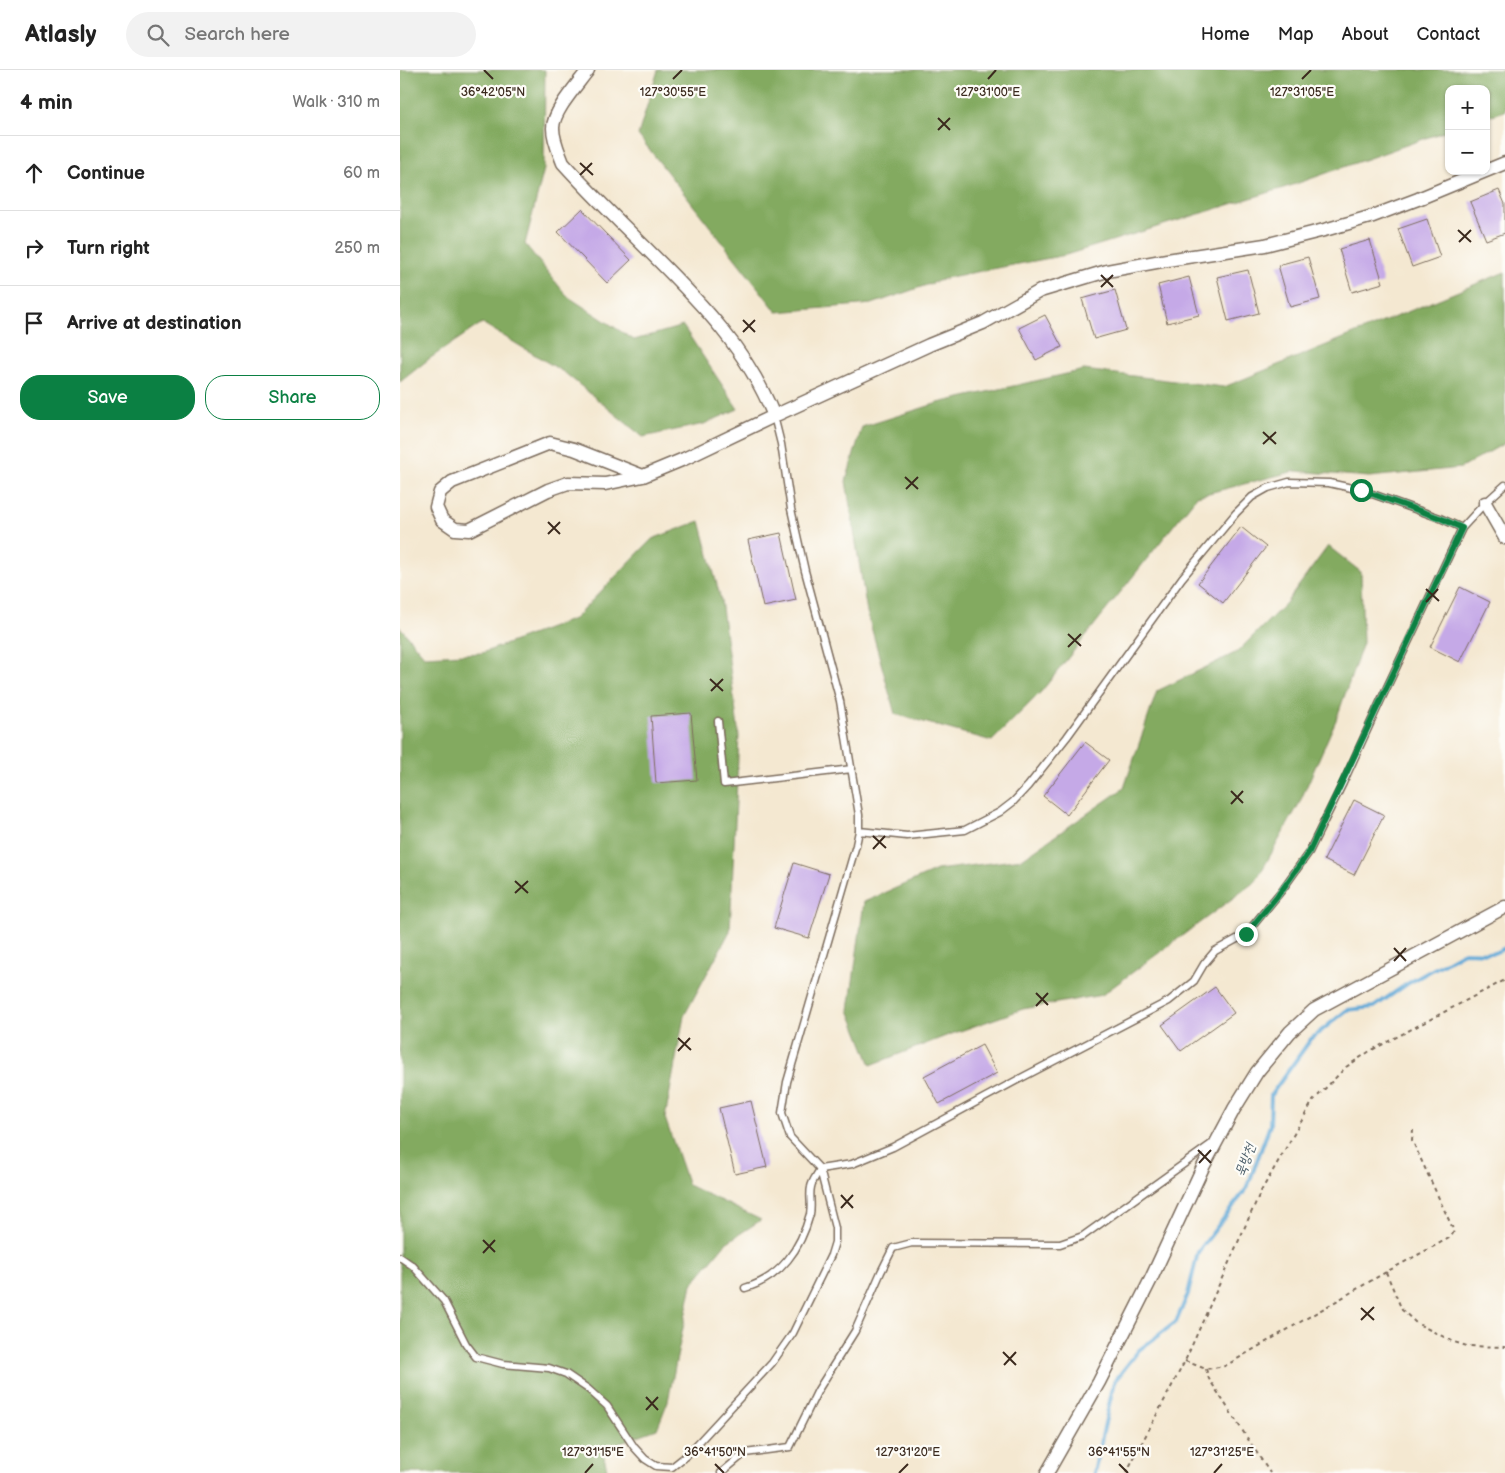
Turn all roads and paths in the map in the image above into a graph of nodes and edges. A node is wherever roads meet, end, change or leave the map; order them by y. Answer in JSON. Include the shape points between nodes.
{"nodes":[{"id":1,"x":588,"y":70,"type":"edge"},
{"id":2,"x":1505,"y":164,"type":"edge"},
{"id":3,"x":774,"y":416,"type":"junction"},
{"id":4,"x":643,"y":476,"type":"junction"},
{"id":5,"x":1505,"y":485,"type":"edge"},
{"id":6,"x":1485,"y":503,"type":"junction"},
{"id":7,"x":1462,"y":528,"type":"junction"},
{"id":8,"x":1505,"y":538,"type":"edge"},
{"id":9,"x":718,"y":720,"type":"dead end"},
{"id":10,"x":852,"y":768,"type":"junction"},
{"id":11,"x":859,"y":831,"type":"junction"},
{"id":12,"x":1505,"y":907,"type":"edge"},
{"id":13,"x":1505,"y":980,"type":"edge"},
{"id":14,"x":1413,"y":1130,"type":"dead end"},
{"id":15,"x":1218,"y":1139,"type":"junction"},
{"id":16,"x":820,"y":1169,"type":"junction"},
{"id":17,"x":400,"y":1257,"type":"edge"},
{"id":18,"x":1386,"y":1272,"type":"junction"},
{"id":19,"x":745,"y":1288,"type":"dead end"},
{"id":20,"x":1505,"y":1347,"type":"edge"},
{"id":21,"x":1185,"y":1361,"type":"junction"},
{"id":22,"x":1206,"y":1369,"type":"junction"},
{"id":23,"x":721,"y":1473,"type":"edge"},
{"id":24,"x":1047,"y":1473,"type":"edge"},
{"id":25,"x":1126,"y":1473,"type":"edge"},
{"id":26,"x":1270,"y":1473,"type":"edge"}],
"edges":[{"from":1,"to":3,"type":"street","via":[[559,110],[553,127],[563,163],[722,327],[748,365]]},
{"from":2,"to":3,"type":"street","via":[[1418,200],[1328,229],[1265,245],[1107,271],[1040,291],[983,323]]},
{"from":3,"to":4,"type":"street"},
{"from":3,"to":10,"type":"lane","via":[[791,509],[840,701]]},
{"from":4,"to":4,"type":"street","via":[[605,484],[568,483],[469,530],[455,529],[442,520],[436,507],[440,492],[452,482],[550,443]]},
{"from":5,"to":6,"type":"lane"},
{"from":6,"to":7,"type":"lane"},
{"from":6,"to":8,"type":"street"},
{"from":7,"to":11,"type":"lane","via":[[1361,490],[1329,483],[1289,482],[1268,488],[1252,497],[1236,513],[1182,578],[1067,737],[1013,802],[965,830],[907,836]]},
{"from":7,"to":16,"type":"lane","via":[[1309,852],[1246,934],[1215,951],[1194,981],[1169,1001],[1115,1031],[1023,1076],[893,1147],[852,1164]]},
{"from":9,"to":10,"type":"lane","via":[[724,784]]},
{"from":10,"to":11,"type":"lane"},
{"from":11,"to":16,"type":"lane","via":[[786,1082],[782,1113],[790,1137]]},
{"from":12,"to":15,"type":"street","via":[[1314,1010],[1290,1032],[1257,1072]]},
{"from":13,"to":21,"type":"path","via":[[1370,1051],[1346,1067],[1313,1102],[1260,1193]]},
{"from":14,"to":18,"type":"path","via":[[1412,1140],[1454,1231],[1451,1237]]},
{"from":15,"to":23,"type":"lane","via":[[1083,1236],[1060,1244],[912,1243],[893,1248],[856,1331],[818,1390],[790,1447],[745,1453]]},
{"from":15,"to":24,"type":"street","via":[[1099,1382]]},
{"from":16,"to":17,"type":"lane","via":[[835,1228],[835,1242],[793,1333],[772,1363],[672,1467],[656,1466],[645,1459],[607,1406],[566,1374],[549,1368],[503,1364],[476,1357],[444,1301],[413,1266]]},
{"from":16,"to":19,"type":"lane","via":[[811,1186],[810,1211],[796,1247],[770,1278]]},
{"from":18,"to":20,"type":"path","via":[[1402,1310],[1416,1322],[1467,1346]]},
{"from":18,"to":22,"type":"path","via":[[1225,1366]]},
{"from":21,"to":22,"type":"path"},
{"from":21,"to":25,"type":"path"},
{"from":22,"to":26,"type":"path","via":[[1209,1379]]}]}
